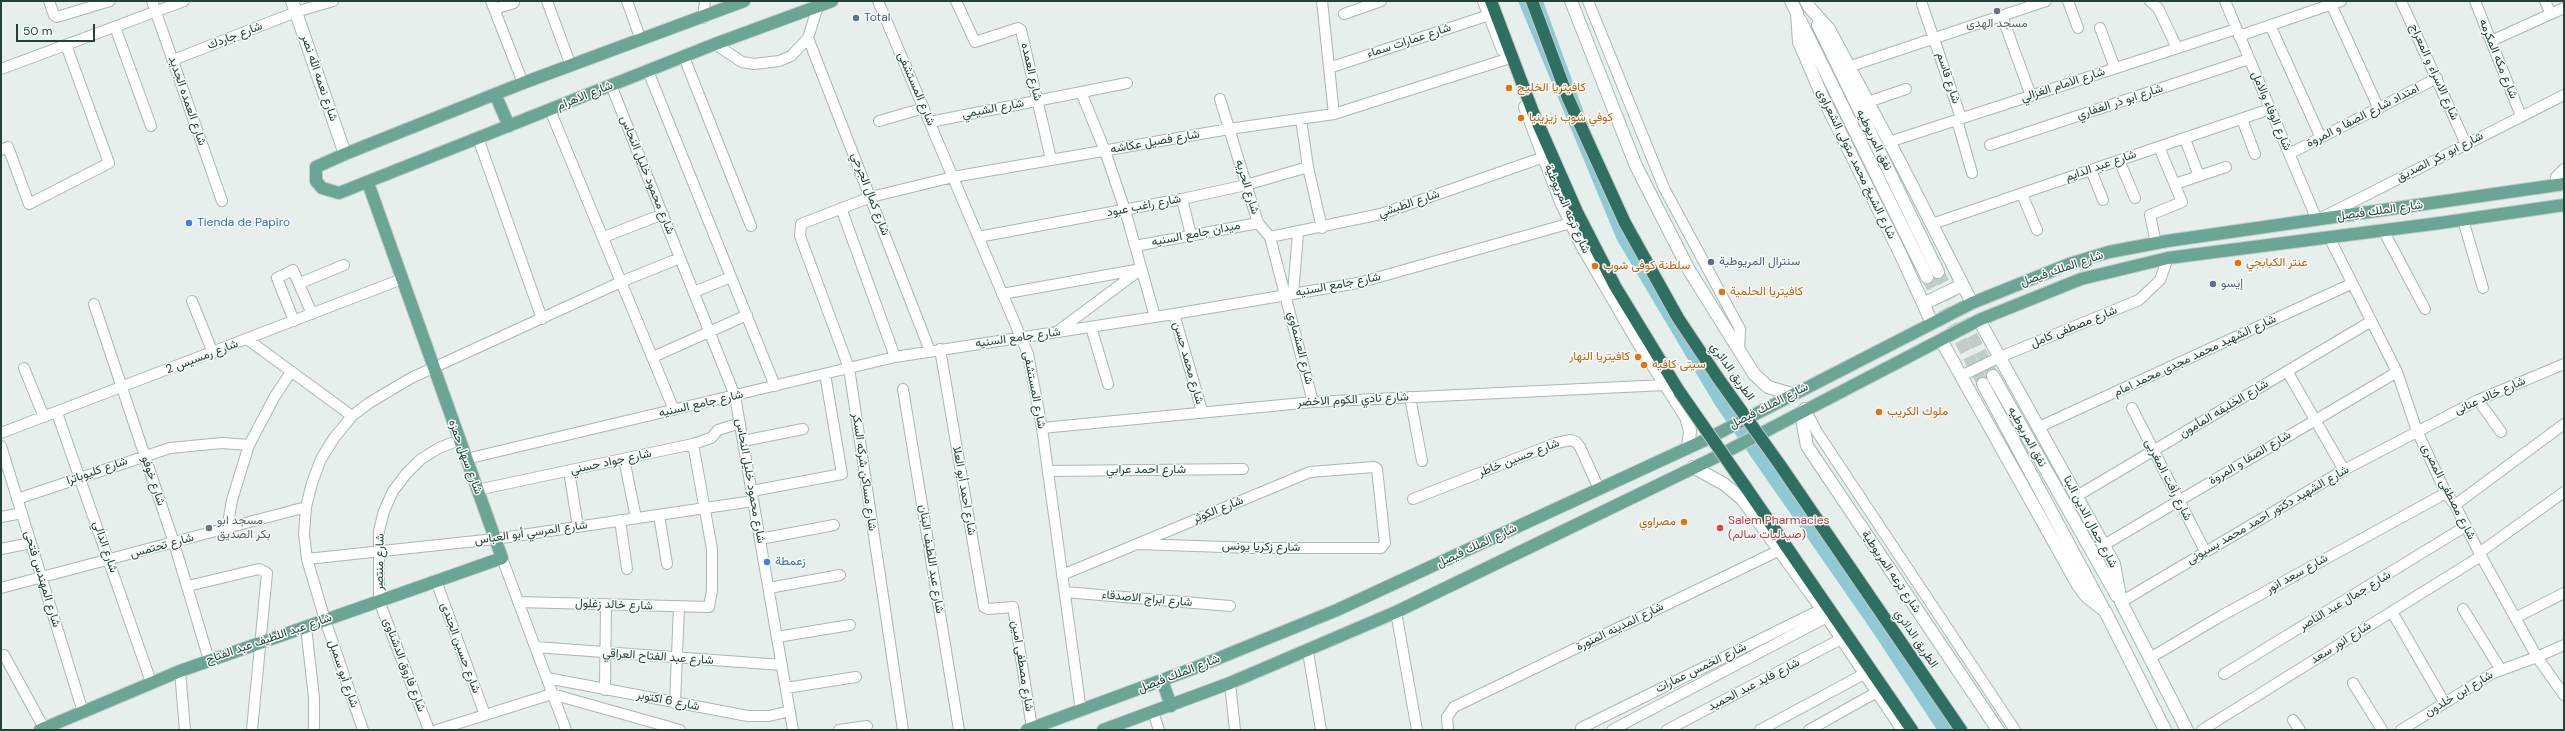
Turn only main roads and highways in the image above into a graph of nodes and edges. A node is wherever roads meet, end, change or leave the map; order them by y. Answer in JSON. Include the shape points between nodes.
{"nodes":[{"id":1,"x":744,"y":1,"type":"edge"},
{"id":2,"x":832,"y":1,"type":"edge"},
{"id":3,"x":1484,"y":1,"type":"edge"},
{"id":4,"x":1491,"y":1,"type":"edge"},
{"id":5,"x":1532,"y":1,"type":"edge"},
{"id":6,"x":1571,"y":1,"type":"edge"},
{"id":7,"x":1791,"y":1,"type":"edge"},
{"id":8,"x":1809,"y":3,"type":"edge"},
{"id":9,"x":294,"y":7,"type":"edge"},
{"id":10,"x":1796,"y":14,"type":"junction"},
{"id":11,"x":495,"y":94,"type":"junction"},
{"id":12,"x":509,"y":126,"type":"junction"},
{"id":13,"x":345,"y":154,"type":"junction"},
{"id":14,"x":368,"y":183,"type":"junction"},
{"id":15,"x":2559,"y":185,"type":"edge"},
{"id":16,"x":2559,"y":206,"type":"edge"},
{"id":17,"x":1962,"y":285,"type":"junction"},
{"id":18,"x":1924,"y":304,"type":"junction"},
{"id":19,"x":1972,"y":304,"type":"junction"},
{"id":20,"x":1979,"y":320,"type":"junction"},
{"id":21,"x":1932,"y":323,"type":"junction"},
{"id":22,"x":1941,"y":340,"type":"junction"},
{"id":23,"x":1993,"y":376,"type":"tunnel mouth"},
{"id":24,"x":1982,"y":384,"type":"tunnel mouth"},
{"id":25,"x":1792,"y":394,"type":"junction"},
{"id":26,"x":1805,"y":409,"type":"junction"},
{"id":27,"x":1688,"y":448,"type":"junction"},
{"id":28,"x":1693,"y":467,"type":"junction"},
{"id":29,"x":502,"y":558,"type":"joint"},
{"id":30,"x":2121,"y":602,"type":"junction"},
{"id":31,"x":2105,"y":611,"type":"junction"},
{"id":32,"x":1162,"y":680,"type":"junction"},
{"id":33,"x":1171,"y":706,"type":"junction"},
{"id":34,"x":43,"y":729,"type":"edge"},
{"id":35,"x":1030,"y":729,"type":"edge"},
{"id":36,"x":1103,"y":730,"type":"edge"},
{"id":37,"x":1903,"y":730,"type":"edge"},
{"id":38,"x":1912,"y":730,"type":"edge"},
{"id":39,"x":1961,"y":730,"type":"edge"},
{"id":40,"x":1998,"y":730,"type":"edge"},
{"id":41,"x":2164,"y":730,"type":"edge"},
{"id":42,"x":2187,"y":730,"type":"edge"}],
"edges":[{"from":1,"to":11,"type":"main road"},
{"from":2,"to":12,"type":"main road","name":"شارع الاهرام","via":[[684,56]]},
{"from":3,"to":27,"type":"main road","name":"شارع ترعه المريوطية","via":[[1571,223],[1608,293],[1688,424]]},
{"from":4,"to":38,"type":"highway","bridge":true,"via":[[1533,112],[1577,212],[1629,309],[1679,391]]},
{"from":5,"to":39,"type":"highway","name":"الطريق الدائري","bridge":true,"via":[[1568,98],[1593,155],[1624,223],[1659,287],[1698,348],[1834,542]]},
{"from":6,"to":25,"type":"main road","via":[[1621,132],[1652,201],[1689,270],[1739,351],[1763,383]]},
{"from":7,"to":10,"type":"main road","name":"شارع الشيخ محمد متولى الشعراوى"},
{"from":8,"to":10,"type":"main road","name":"نفق المريوطيه","via":[[1933,275]]},
{"from":8,"to":17,"type":"main road","via":[[1827,26]]},
{"from":9,"to":13,"type":"main road","name":"شارع نعمه الله نصر"},
{"from":10,"to":18,"type":"main road","name":"شارع الشيخ محمد متولى الشعراوى","via":[[1800,42],[1823,98]]},
{"from":11,"to":12,"type":"main road"},
{"from":11,"to":13,"type":"main road"},
{"from":12,"to":14,"type":"main road","name":"شارع الاهرام"},
{"from":13,"to":14,"type":"main road","name":"شارع الاهرام","via":[[316,167],[314,176],[319,185],[340,193]]},
{"from":14,"to":29,"type":"main road","name":"شارع سهل حمزه"},
{"from":15,"to":16,"type":"main road"},
{"from":15,"to":19,"type":"main road","name":"شارع الملك فيصل","via":[[2109,252],[2069,264]]},
{"from":16,"to":20,"type":"main road","name":"شارع الملك فيصل","via":[[2168,258],[2081,279]]},
{"from":17,"to":18,"type":"main road"},
{"from":17,"to":19,"type":"main road"},
{"from":18,"to":21,"type":"main road","name":"شارع الشيخ محمد متولى الشعراوى"},
{"from":19,"to":21,"type":"main road","name":"شارع الملك فيصل"},
{"from":20,"to":22,"type":"main road","name":"شارع الملك فيصل"},
{"from":20,"to":30,"type":"main road","name":"شارع جمال الدين البنا","via":[[2104,545],[2117,573]]},
{"from":21,"to":25,"type":"main road","name":"شارع الملك فيصل"},
{"from":22,"to":26,"type":"main road","name":"شارع الملك فيصل"},
{"from":22,"to":31,"type":"main road","via":[[2078,585],[2086,596]]},
{"from":23,"to":30,"type":"main road","name":"نفق المريوطيه"},
{"from":24,"to":31,"type":"main road","name":"نفق المريوطيه"},
{"from":25,"to":27,"type":"main road","name":"شارع الملك فيصل","bridge":true},
{"from":26,"to":28,"type":"main road","name":"شارع الملك فيصل","bridge":true},
{"from":26,"to":40,"type":"main road","name":"شارع ترعه المريوطية","via":[[1803,425],[1807,446]]},
{"from":27,"to":32,"type":"main road","name":"شارع الملك فيصل","via":[[1338,610]]},
{"from":28,"to":33,"type":"main road","name":"شارع الملك فيصل","via":[[1396,612],[1308,652]]},
{"from":28,"to":37,"type":"main road","via":[[1720,481],[1742,499],[1824,613]]},
{"from":29,"to":34,"type":"main road","name":"شارع عبد اللطيف عبد الفتاح","via":[[209,660]]},
{"from":30,"to":42,"type":"main road","name":"شارع جمال الدين البنا"},
{"from":31,"to":41,"type":"main road"},
{"from":32,"to":33,"type":"main road"},
{"from":32,"to":35,"type":"main road","name":"شارع الملك فيصل"},
{"from":33,"to":36,"type":"main road","name":"شارع الملك فيصل"}]}
